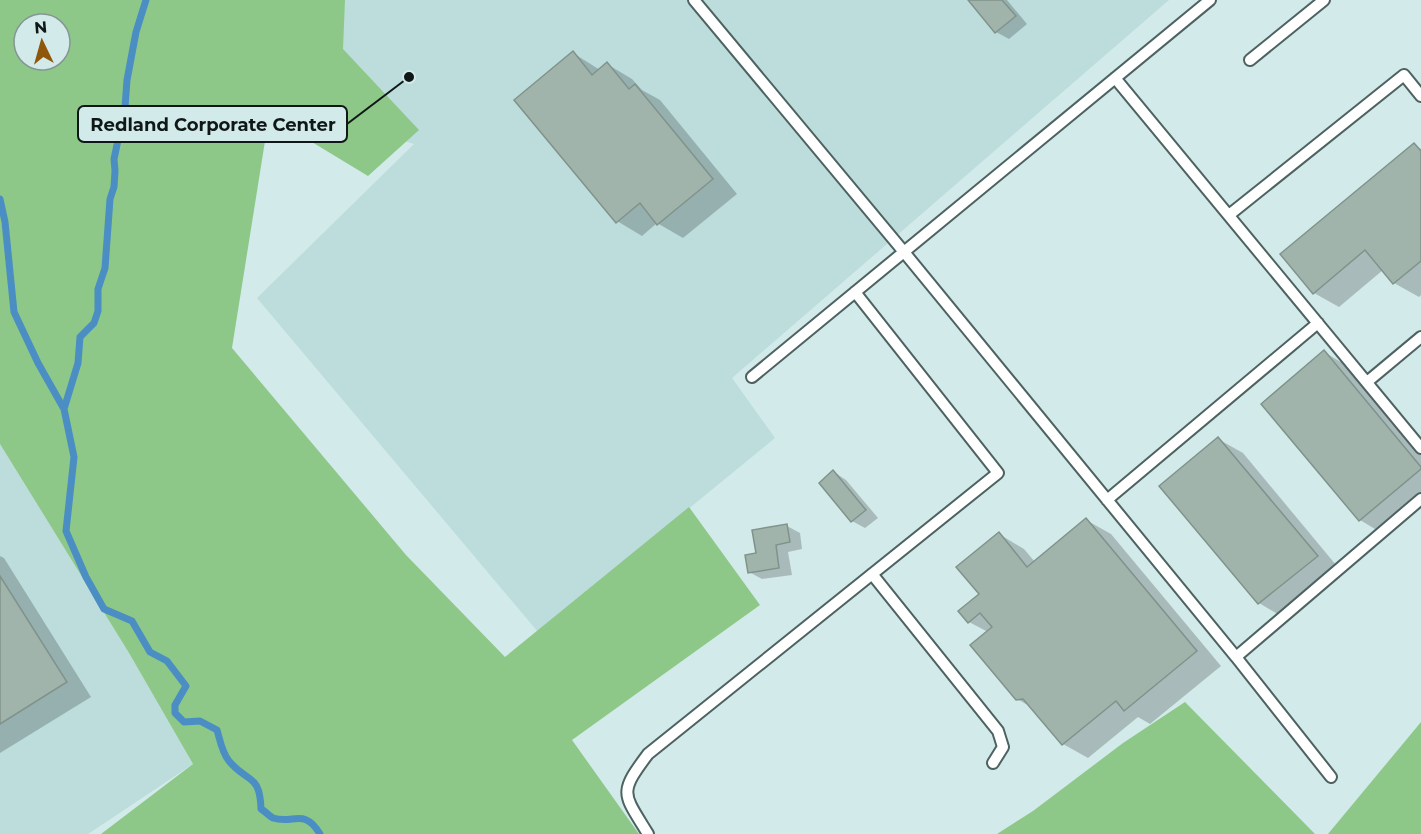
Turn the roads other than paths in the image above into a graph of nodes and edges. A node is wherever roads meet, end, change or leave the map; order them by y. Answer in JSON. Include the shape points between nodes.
{"nodes":[{"id":1,"x":694,"y":0,"type":"edge"},
{"id":2,"x":1210,"y":0,"type":"edge"},
{"id":3,"x":1324,"y":0,"type":"edge"},
{"id":4,"x":1250,"y":60,"type":"dead end"},
{"id":5,"x":1115,"y":78,"type":"junction"},
{"id":6,"x":1421,"y":96,"type":"edge"},
{"id":7,"x":1229,"y":216,"type":"junction"},
{"id":8,"x":904,"y":252,"type":"junction"},
{"id":9,"x":855,"y":292,"type":"junction"},
{"id":10,"x":1318,"y":323,"type":"junction"},
{"id":11,"x":1421,"y":337,"type":"edge"},
{"id":12,"x":752,"y":377,"type":"dead end"},
{"id":13,"x":1367,"y":382,"type":"junction"},
{"id":14,"x":1421,"y":448,"type":"edge"},
{"id":15,"x":1421,"y":499,"type":"edge"},
{"id":16,"x":1107,"y":500,"type":"junction"},
{"id":17,"x":872,"y":574,"type":"junction"},
{"id":18,"x":1236,"y":657,"type":"junction"},
{"id":19,"x":993,"y":763,"type":"dead end"},
{"id":20,"x":1331,"y":777,"type":"dead end"},
{"id":21,"x":648,"y":834,"type":"edge"}],
"edges":[{"from":1,"to":8,"type":"lane"},
{"from":2,"to":5,"type":"lane"},
{"from":3,"to":4,"type":"lane"},
{"from":5,"to":7,"type":"lane"},
{"from":5,"to":8,"type":"lane"},
{"from":6,"to":7,"type":"lane","via":[[1404,75]]},
{"from":7,"to":10,"type":"lane"},
{"from":8,"to":9,"type":"lane"},
{"from":8,"to":16,"type":"lane"},
{"from":9,"to":12,"type":"lane"},
{"from":9,"to":17,"type":"lane","via":[[998,473]]},
{"from":10,"to":13,"type":"lane"},
{"from":10,"to":16,"type":"lane"},
{"from":11,"to":13,"type":"lane"},
{"from":13,"to":14,"type":"lane"},
{"from":15,"to":18,"type":"lane"},
{"from":16,"to":18,"type":"lane"},
{"from":17,"to":19,"type":"lane","via":[[998,731],[1003,747]]},
{"from":17,"to":21,"type":"lane","via":[[648,754],[629,779],[626,798]]},
{"from":18,"to":20,"type":"lane"}]}
